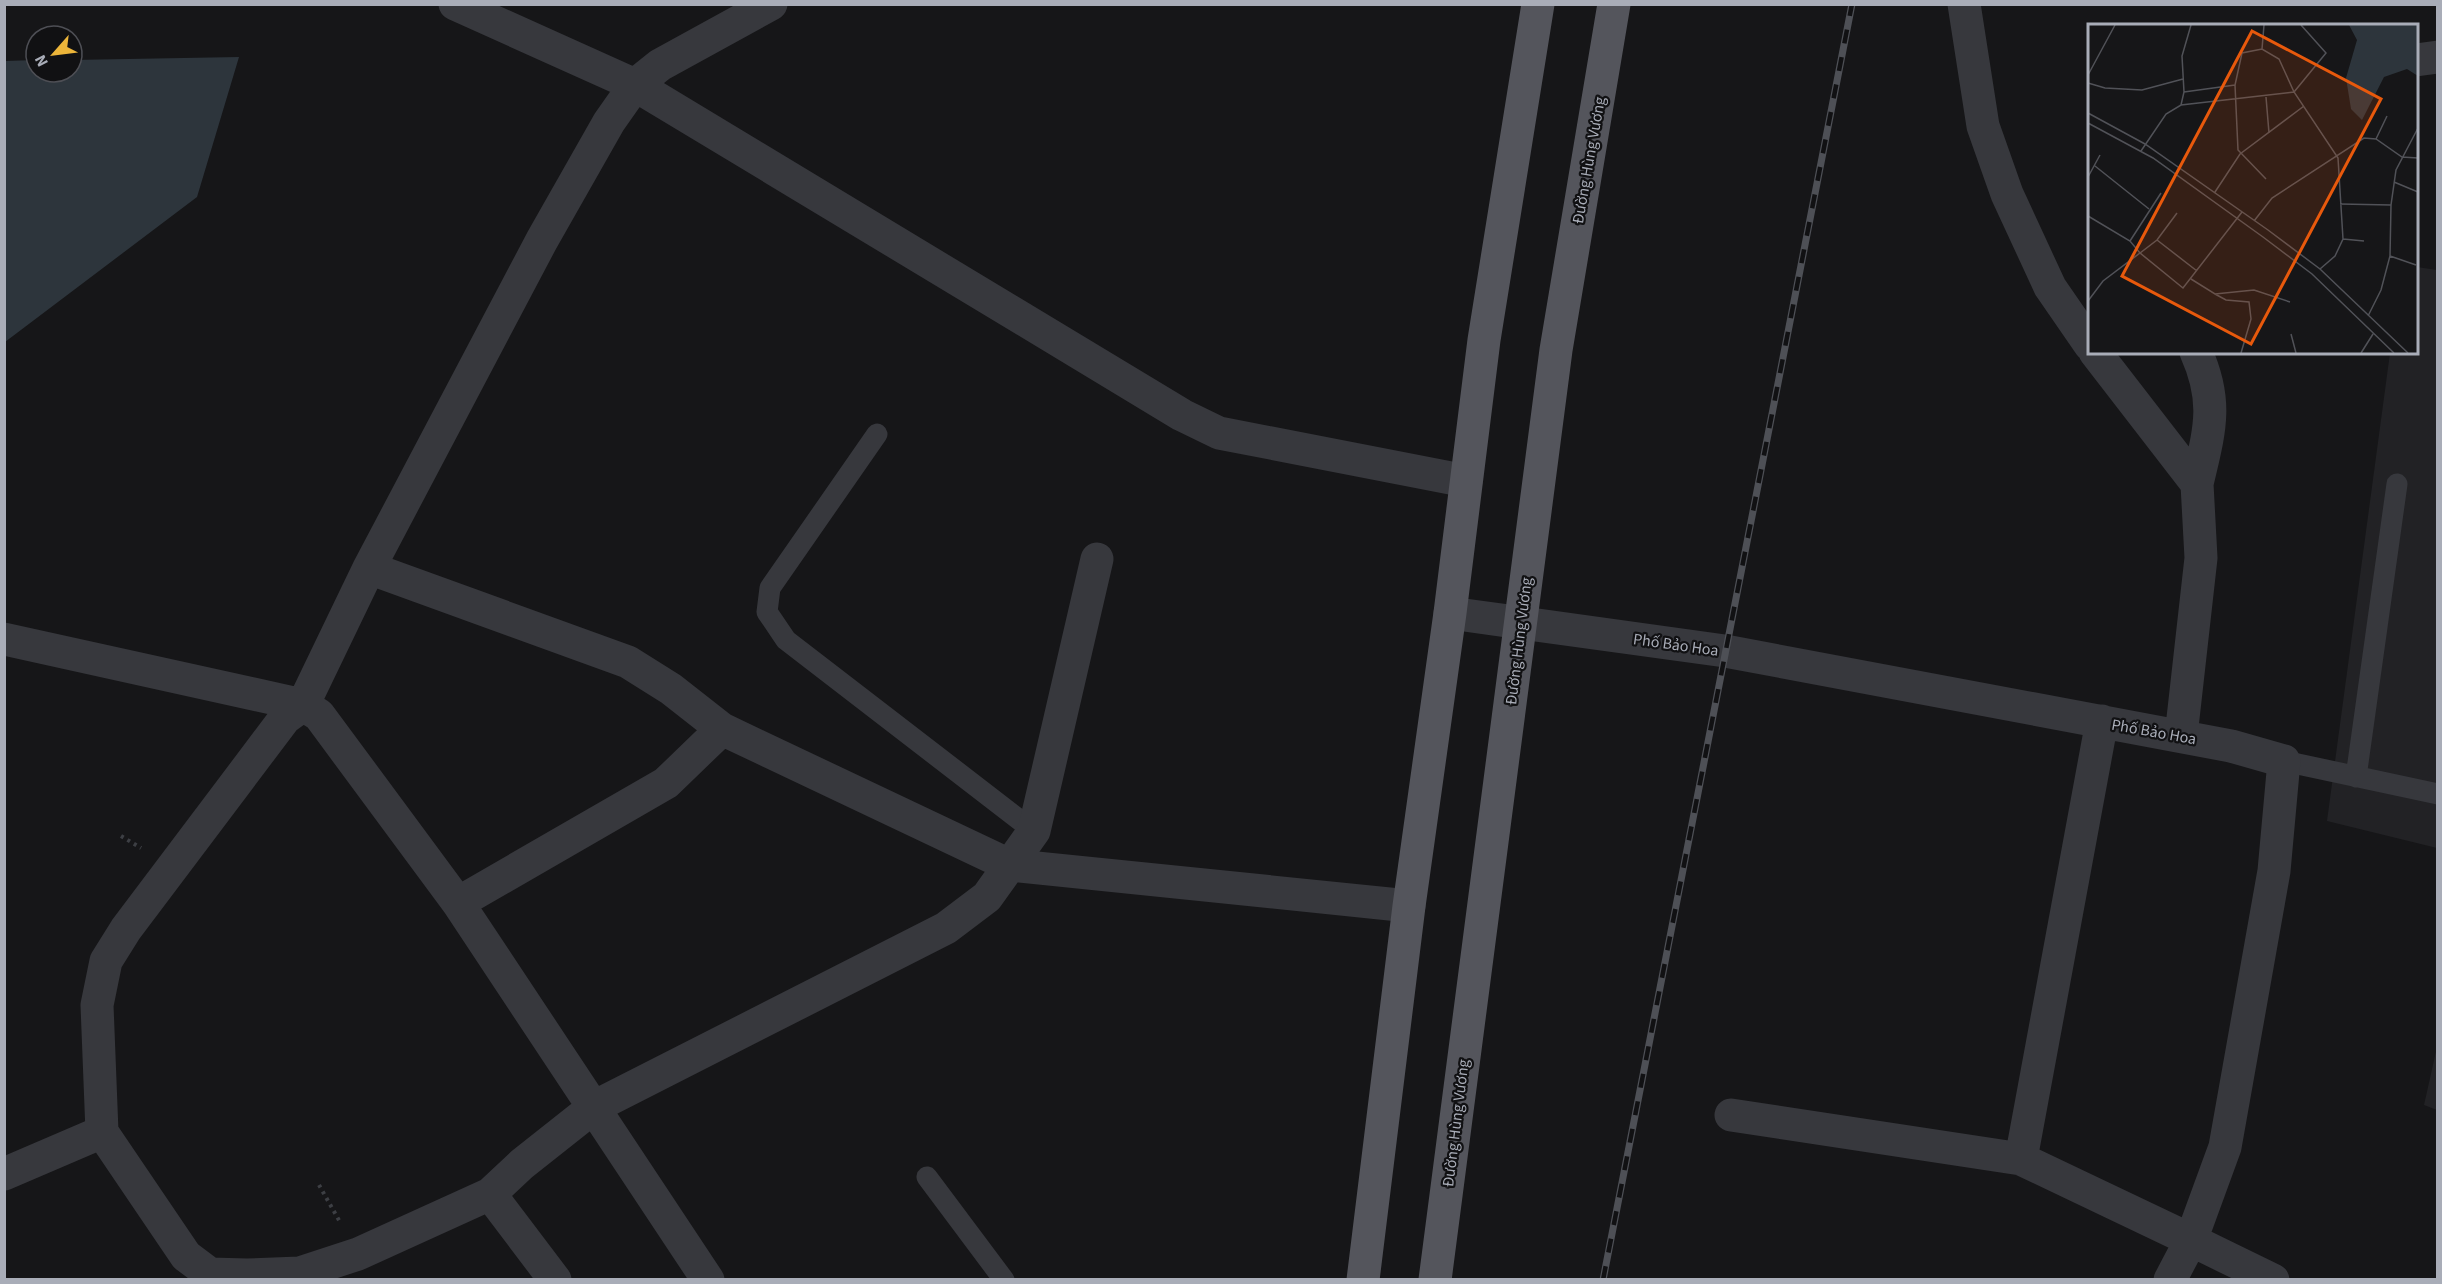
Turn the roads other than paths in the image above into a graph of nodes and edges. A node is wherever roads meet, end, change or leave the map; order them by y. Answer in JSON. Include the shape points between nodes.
{"nodes":[{"id":1,"x":455,"y":4,"type":"edge"},
{"id":2,"x":771,"y":4,"type":"edge"},
{"id":3,"x":1538,"y":4,"type":"edge"},
{"id":4,"x":1614,"y":4,"type":"edge"},
{"id":5,"x":1964,"y":4,"type":"edge"},
{"id":6,"x":2438,"y":57,"type":"edge"},
{"id":7,"x":2418,"y":60,"type":"edge"},
{"id":8,"x":635,"y":85,"type":"junction"},
{"id":9,"x":2088,"y":342,"type":"edge"},
{"id":10,"x":2097,"y":354,"type":"edge"},
{"id":11,"x":2197,"y":354,"type":"edge"},
{"id":12,"x":877,"y":434,"type":"dead end"},
{"id":13,"x":1466,"y":481,"type":"junction"},
{"id":14,"x":2197,"y":484,"type":"junction"},
{"id":15,"x":2397,"y":484,"type":"dead end"},
{"id":16,"x":1097,"y":560,"type":"dead end"},
{"id":17,"x":369,"y":568,"type":"junction"},
{"id":18,"x":1450,"y":613,"type":"junction"},
{"id":19,"x":1520,"y":621,"type":"junction"},
{"id":20,"x":4,"y":639,"type":"edge"},
{"id":21,"x":303,"y":705,"type":"junction"},
{"id":22,"x":2102,"y":722,"type":"junction"},
{"id":23,"x":722,"y":729,"type":"junction"},
{"id":24,"x":2181,"y":736,"type":"junction"},
{"id":25,"x":2284,"y":761,"type":"junction"},
{"id":26,"x":2356,"y":777,"type":"junction"},
{"id":27,"x":2438,"y":794,"type":"edge"},
{"id":28,"x":1034,"y":831,"type":"junction"},
{"id":29,"x":1009,"y":865,"type":"junction"},
{"id":30,"x":458,"y":903,"type":"junction"},
{"id":31,"x":1409,"y":906,"type":"junction"},
{"id":32,"x":594,"y":1107,"type":"junction"},
{"id":33,"x":1731,"y":1115,"type":"dead end"},
{"id":34,"x":102,"y":1132,"type":"junction"},
{"id":35,"x":2021,"y":1159,"type":"junction"},
{"id":36,"x":4,"y":1174,"type":"edge"},
{"id":37,"x":927,"y":1177,"type":"dead end"},
{"id":38,"x":490,"y":1194,"type":"junction"},
{"id":39,"x":2191,"y":1240,"type":"junction"},
{"id":40,"x":555,"y":1280,"type":"edge"},
{"id":41,"x":708,"y":1280,"type":"edge"},
{"id":42,"x":1004,"y":1280,"type":"edge"},
{"id":43,"x":1363,"y":1280,"type":"edge"},
{"id":44,"x":1435,"y":1280,"type":"edge"},
{"id":45,"x":2170,"y":1280,"type":"edge"},
{"id":46,"x":2273,"y":1280,"type":"edge"}],
"edges":[{"from":1,"to":8,"type":"street"},
{"from":2,"to":8,"type":"street","via":[[660,66]]},
{"from":3,"to":13,"type":"main road"},
{"from":4,"to":19,"type":"main road","name":"Đường Hùng Vương","via":[[1556,350]]},
{"from":5,"to":9,"type":"street","via":[[1983,126],[2007,194],[2050,287]]},
{"from":6,"to":7,"type":"street"},
{"from":8,"to":13,"type":"street","via":[[1182,415],[1219,433]]},
{"from":8,"to":17,"type":"street","via":[[609,122],[542,240]]},
{"from":10,"to":14,"type":"street"},
{"from":11,"to":14,"type":"street","via":[[2210,397],[2211,424]]},
{"from":12,"to":28,"type":"lane","via":[[770,588],[767,612],[786,640]]},
{"from":13,"to":18,"type":"main road"},
{"from":14,"to":24,"type":"street","via":[[2201,558]]},
{"from":15,"to":26,"type":"lane"},
{"from":16,"to":28,"type":"street"},
{"from":17,"to":21,"type":"street"},
{"from":17,"to":23,"type":"street","via":[[628,662]]},
{"from":18,"to":19,"type":"street","name":"Phố Bảo Hoa"},
{"from":18,"to":31,"type":"main road"},
{"from":19,"to":22,"type":"street","name":"Phố Bảo Hoa","via":[[1725,651]]},
{"from":19,"to":44,"type":"main road","name":"Đường Hùng Vương"},
{"from":20,"to":21,"type":"street"},
{"from":21,"to":30,"type":"street","via":[[319,715]]},
{"from":21,"to":34,"type":"street","via":[[285,718],[106,961],[97,1005]]},
{"from":22,"to":24,"type":"street","name":"Phố Bảo Hoa"},
{"from":22,"to":35,"type":"street"},
{"from":23,"to":29,"type":"street"},
{"from":23,"to":30,"type":"street","via":[[666,783]]},
{"from":24,"to":25,"type":"street","name":"Phố Bảo Hoa"},
{"from":25,"to":26,"type":"lane"},
{"from":25,"to":39,"type":"street","via":[[2274,871],[2225,1147]]},
{"from":26,"to":27,"type":"lane"},
{"from":28,"to":29,"type":"street"},
{"from":29,"to":31,"type":"street"},
{"from":29,"to":32,"type":"street","via":[[987,897],[945,928]]},
{"from":30,"to":32,"type":"street"},
{"from":31,"to":43,"type":"main road"},
{"from":32,"to":38,"type":"street"},
{"from":32,"to":41,"type":"street"},
{"from":33,"to":35,"type":"street"},
{"from":34,"to":36,"type":"street"},
{"from":34,"to":38,"type":"street","via":[[186,1256],[210,1274],[300,1273],[358,1254]]},
{"from":35,"to":39,"type":"street"},
{"from":37,"to":42,"type":"lane"},
{"from":38,"to":40,"type":"street"},
{"from":39,"to":45,"type":"street"},
{"from":39,"to":46,"type":"street"}]}
